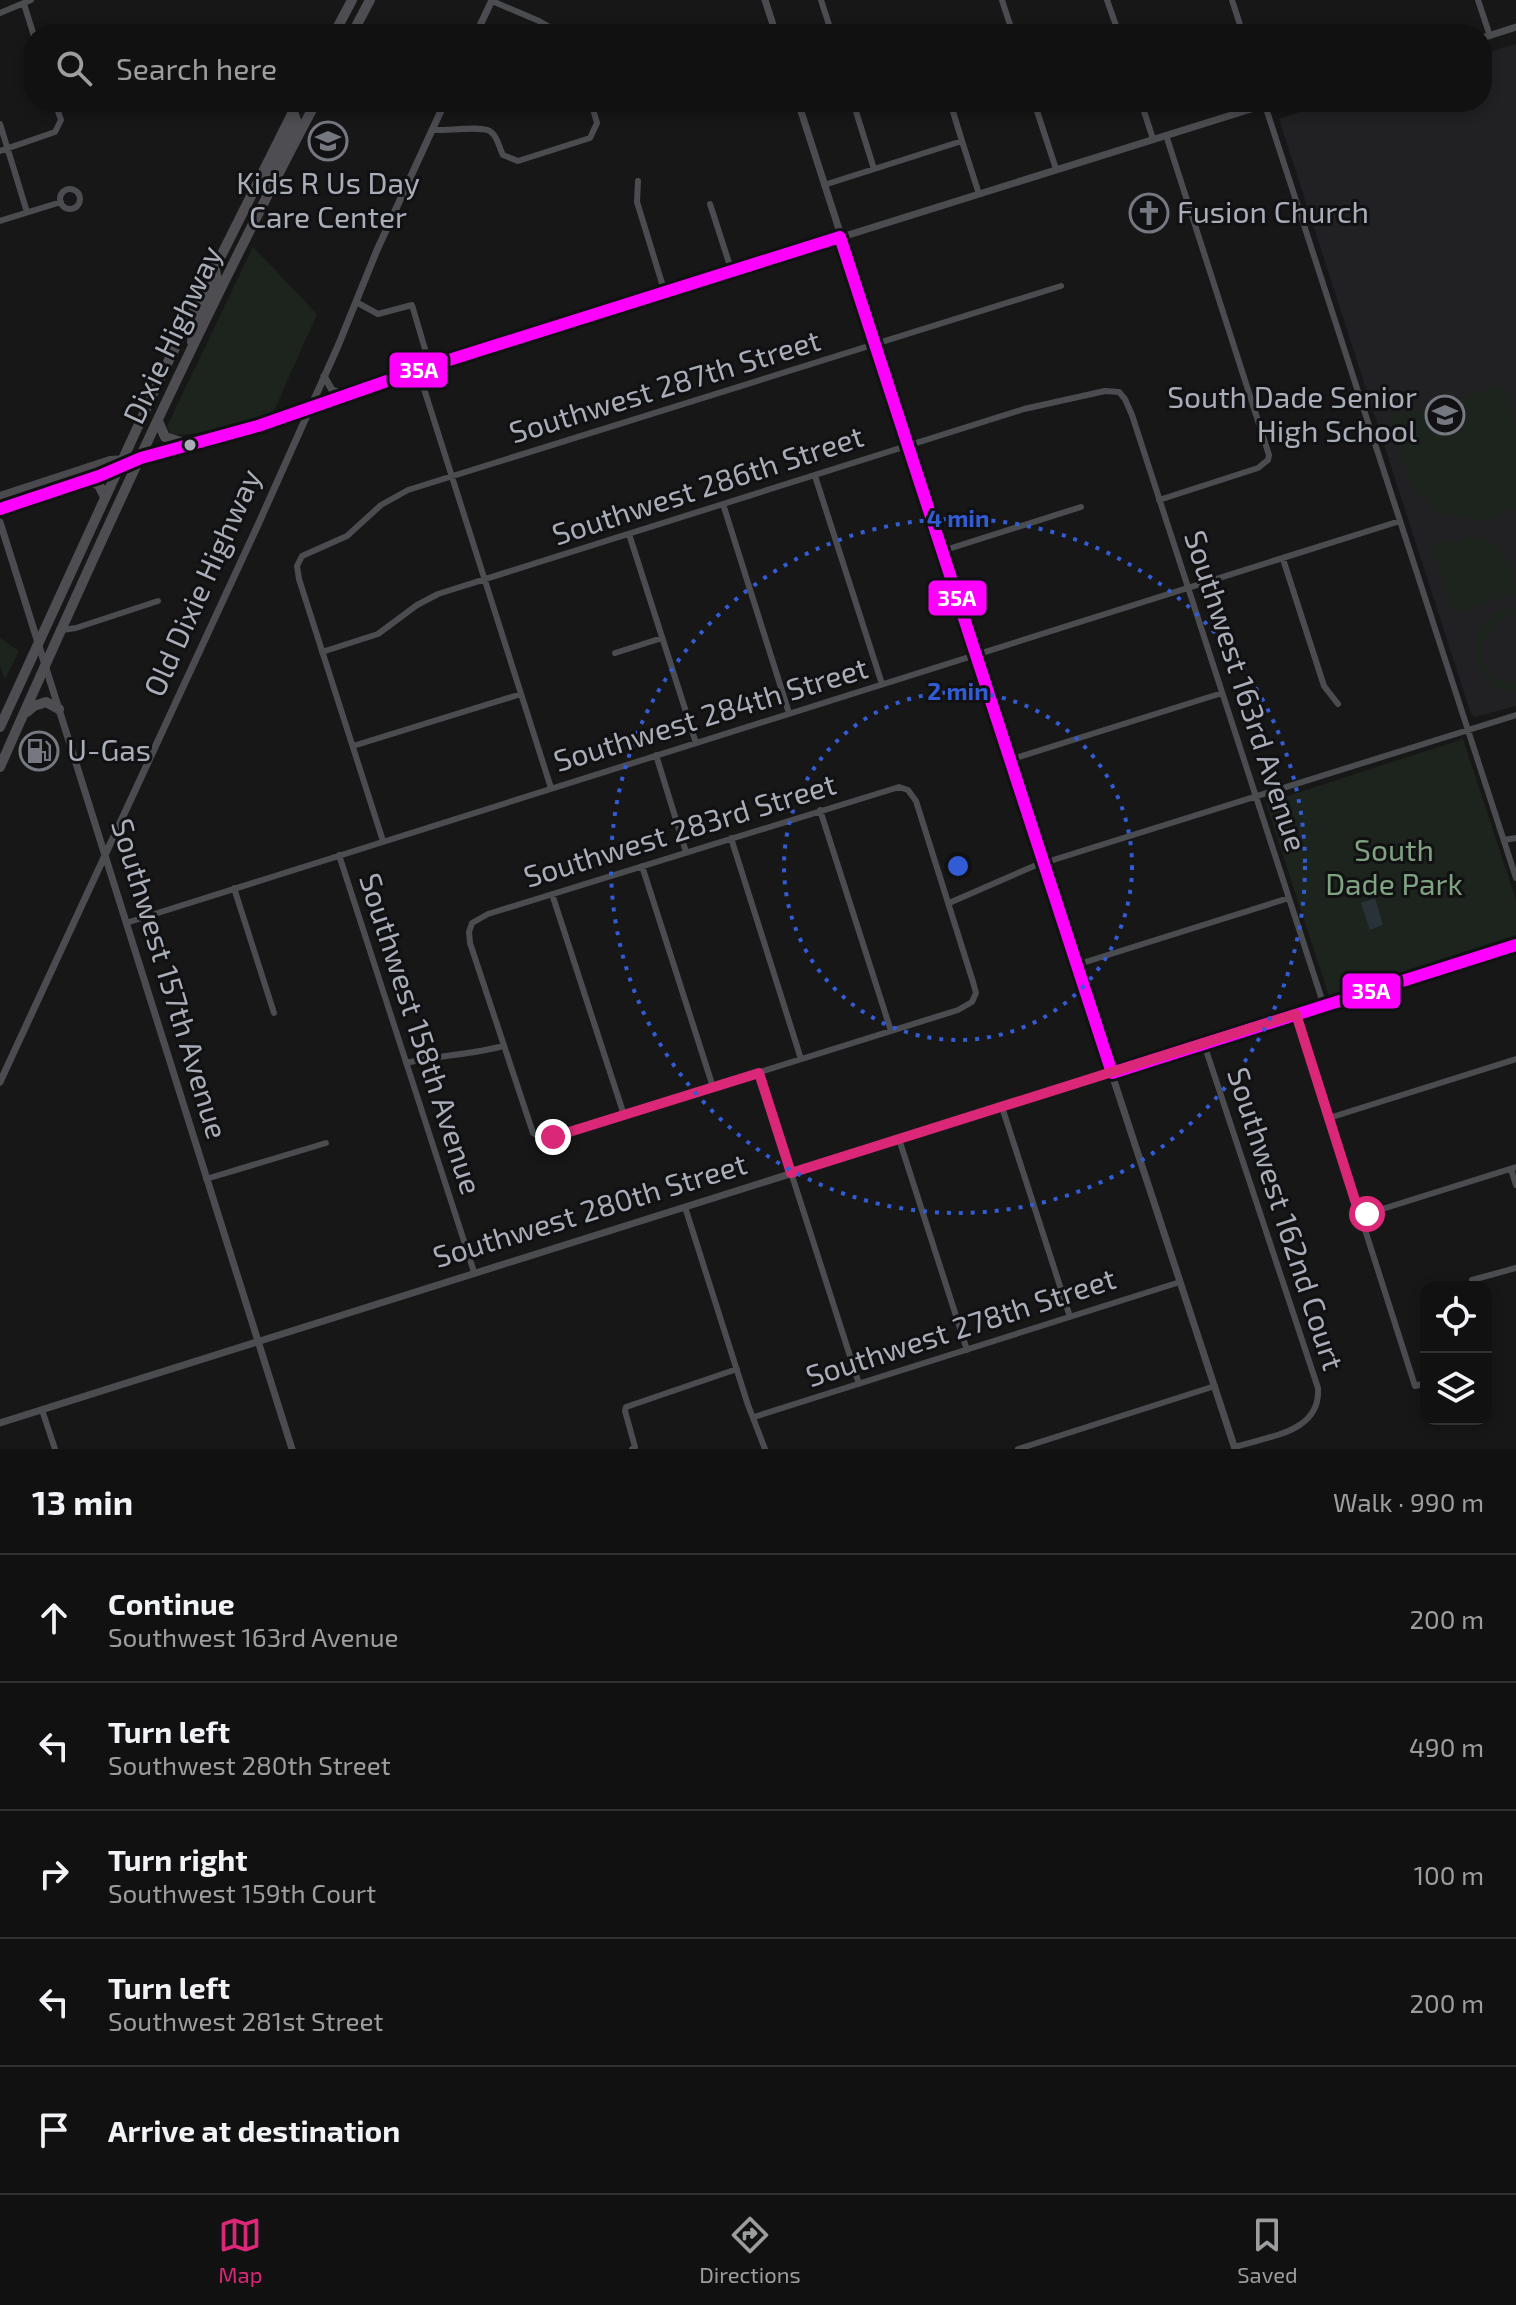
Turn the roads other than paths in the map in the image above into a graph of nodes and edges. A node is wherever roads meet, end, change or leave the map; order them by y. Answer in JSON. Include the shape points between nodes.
{"nodes":[{"id":1,"x":31,"y":0,"type":"edge"},
{"id":2,"x":370,"y":0,"type":"edge"},
{"id":3,"x":492,"y":0,"type":"edge"},
{"id":4,"x":765,"y":0,"type":"edge"},
{"id":5,"x":821,"y":0,"type":"edge"},
{"id":6,"x":1002,"y":0,"type":"edge"},
{"id":7,"x":1107,"y":0,"type":"edge"},
{"id":8,"x":1232,"y":0,"type":"edge"},
{"id":9,"x":1478,"y":0,"type":"edge"},
{"id":10,"x":24,"y":4,"type":"junction"},
{"id":11,"x":350,"y":5,"type":"edge"},
{"id":12,"x":0,"y":13,"type":"edge"},
{"id":13,"x":30,"y":24,"type":"edge"},
{"id":14,"x":341,"y":24,"type":"edge"},
{"id":15,"x":357,"y":24,"type":"edge"},
{"id":16,"x":481,"y":24,"type":"edge"},
{"id":17,"x":544,"y":24,"type":"edge"},
{"id":18,"x":773,"y":24,"type":"edge"},
{"id":19,"x":829,"y":24,"type":"edge"},
{"id":20,"x":1010,"y":24,"type":"edge"},
{"id":21,"x":1115,"y":24,"type":"edge"},
{"id":22,"x":1240,"y":24,"type":"edge"},
{"id":23,"x":1483,"y":24,"type":"edge"},
{"id":24,"x":1516,"y":27,"type":"edge"},
{"id":25,"x":1492,"y":35,"type":"edge"},
{"id":26,"x":58,"y":112,"type":"edge"},
{"id":27,"x":293,"y":112,"type":"edge"},
{"id":28,"x":296,"y":112,"type":"edge"},
{"id":29,"x":310,"y":112,"type":"edge"},
{"id":30,"x":441,"y":112,"type":"edge"},
{"id":31,"x":594,"y":112,"type":"edge"},
{"id":32,"x":801,"y":112,"type":"edge"},
{"id":33,"x":856,"y":112,"type":"edge"},
{"id":34,"x":953,"y":112,"type":"edge"},
{"id":35,"x":1037,"y":112,"type":"edge"},
{"id":36,"x":1144,"y":112,"type":"edge"},
{"id":37,"x":1239,"y":112,"type":"edge"},
{"id":38,"x":1270,"y":112,"type":"edge"},
{"id":39,"x":0,"y":124,"type":"edge"},
{"id":40,"x":433,"y":130,"type":"junction"},
{"id":41,"x":1166,"y":135,"type":"junction"},
{"id":42,"x":1153,"y":139,"type":"junction"},
{"id":43,"x":962,"y":141,"type":"junction"},
{"id":44,"x":4,"y":150,"type":"edge"},
{"id":45,"x":874,"y":169,"type":"junction"},
{"id":46,"x":1056,"y":169,"type":"junction"},
{"id":47,"x":638,"y":181,"type":"dead end"},
{"id":48,"x":824,"y":185,"type":"junction"},
{"id":49,"x":979,"y":194,"type":"junction"},
{"id":50,"x":61,"y":202,"type":"dead end"},
{"id":51,"x":710,"y":204,"type":"dead end"},
{"id":52,"x":262,"y":205,"type":"junction"},
{"id":53,"x":27,"y":212,"type":"junction"},
{"id":54,"x":0,"y":221,"type":"edge"},
{"id":55,"x":840,"y":237,"type":"junction"},
{"id":56,"x":214,"y":266,"type":"junction"},
{"id":57,"x":732,"y":272,"type":"junction"},
{"id":58,"x":1061,"y":286,"type":"dead end"},
{"id":59,"x":665,"y":293,"type":"junction"},
{"id":60,"x":356,"y":302,"type":"junction"},
{"id":61,"x":874,"y":344,"type":"junction"},
{"id":62,"x":191,"y":351,"type":"junction"},
{"id":63,"x":430,"y":366,"type":"junction"},
{"id":64,"x":418,"y":370,"type":"junction"},
{"id":65,"x":324,"y":376,"type":"junction"},
{"id":66,"x":1119,"y":392,"type":"joint"},
{"id":67,"x":352,"y":394,"type":"junction"},
{"id":68,"x":308,"y":409,"type":"junction"},
{"id":69,"x":158,"y":421,"type":"junction"},
{"id":70,"x":191,"y":445,"type":"junction"},
{"id":71,"x":908,"y":446,"type":"junction"},
{"id":72,"x":141,"y":458,"type":"junction"},
{"id":73,"x":120,"y":464,"type":"junction"},
{"id":74,"x":453,"y":476,"type":"junction"},
{"id":75,"x":815,"y":476,"type":"junction"},
{"id":76,"x":87,"y":480,"type":"junction"},
{"id":77,"x":0,"y":496,"type":"edge"},
{"id":78,"x":105,"y":497,"type":"junction"},
{"id":79,"x":1159,"y":500,"type":"junction"},
{"id":80,"x":723,"y":504,"type":"junction"},
{"id":81,"x":1081,"y":507,"type":"dead end"},
{"id":82,"x":0,"y":509,"type":"edge"},
{"id":83,"x":1400,"y":521,"type":"junction"},
{"id":84,"x":0,"y":522,"type":"edge"},
{"id":85,"x":629,"y":534,"type":"junction"},
{"id":86,"x":942,"y":551,"type":"junction"},
{"id":87,"x":1283,"y":559,"type":"junction"},
{"id":88,"x":485,"y":580,"type":"junction"},
{"id":89,"x":1188,"y":588,"type":"junction"},
{"id":90,"x":158,"y":601,"type":"dead end"},
{"id":91,"x":62,"y":630,"type":"junction"},
{"id":92,"x":662,"y":638,"type":"junction"},
{"id":93,"x":38,"y":643,"type":"junction"},
{"id":94,"x":322,"y":652,"type":"junction"},
{"id":95,"x":615,"y":653,"type":"dead end"},
{"id":96,"x":975,"y":655,"type":"junction"},
{"id":97,"x":45,"y":665,"type":"junction"},
{"id":98,"x":882,"y":684,"type":"junction"},
{"id":99,"x":1222,"y":693,"type":"junction"},
{"id":100,"x":521,"y":694,"type":"junction"},
{"id":101,"x":1338,"y":704,"type":"dead end"},
{"id":102,"x":59,"y":709,"type":"junction"},
{"id":103,"x":789,"y":713,"type":"junction"},
{"id":104,"x":1516,"y":715,"type":"edge"},
{"id":105,"x":23,"y":716,"type":"junction"},
{"id":106,"x":0,"y":727,"type":"edge"},
{"id":107,"x":1469,"y":730,"type":"junction"},
{"id":108,"x":696,"y":743,"type":"junction"},
{"id":109,"x":353,"y":746,"type":"junction"},
{"id":110,"x":656,"y":755,"type":"junction"},
{"id":111,"x":1009,"y":760,"type":"junction"},
{"id":112,"x":0,"y":767,"type":"edge"},
{"id":113,"x":551,"y":788,"type":"junction"},
{"id":114,"x":1256,"y":796,"type":"junction"},
{"id":115,"x":820,"y":810,"type":"junction"},
{"id":116,"x":731,"y":838,"type":"junction"},
{"id":117,"x":1516,"y":838,"type":"edge"},
{"id":118,"x":1504,"y":840,"type":"junction"},
{"id":119,"x":383,"y":841,"type":"junction"},
{"id":120,"x":686,"y":852,"type":"junction"},
{"id":121,"x":105,"y":855,"type":"junction"},
{"id":122,"x":339,"y":855,"type":"junction"},
{"id":123,"x":1043,"y":864,"type":"junction"},
{"id":124,"x":642,"y":866,"type":"junction"},
{"id":125,"x":1516,"y":878,"type":"edge"},
{"id":126,"x":234,"y":888,"type":"junction"},
{"id":127,"x":552,"y":894,"type":"junction"},
{"id":128,"x":1289,"y":898,"type":"junction"},
{"id":129,"x":949,"y":903,"type":"junction"},
{"id":130,"x":126,"y":923,"type":"junction"},
{"id":131,"x":1516,"y":945,"type":"edge"},
{"id":132,"x":1076,"y":965,"type":"junction"},
{"id":133,"x":1324,"y":1006,"type":"junction"},
{"id":134,"x":274,"y":1013,"type":"dead end"},
{"id":135,"x":1296,"y":1014,"type":"junction"},
{"id":136,"x":891,"y":1031,"type":"junction"},
{"id":137,"x":1204,"y":1044,"type":"junction"},
{"id":138,"x":503,"y":1046,"type":"junction"},
{"id":139,"x":801,"y":1059,"type":"junction"},
{"id":140,"x":1516,"y":1059,"type":"edge"},
{"id":141,"x":406,"y":1063,"type":"junction"},
{"id":142,"x":759,"y":1073,"type":"junction"},
{"id":143,"x":1112,"y":1073,"type":"junction"},
{"id":144,"x":0,"y":1082,"type":"edge"},
{"id":145,"x":713,"y":1087,"type":"junction"},
{"id":146,"x":1002,"y":1107,"type":"junction"},
{"id":147,"x":624,"y":1115,"type":"junction"},
{"id":148,"x":1329,"y":1118,"type":"junction"},
{"id":149,"x":899,"y":1139,"type":"junction"},
{"id":150,"x":326,"y":1143,"type":"dead end"},
{"id":151,"x":1513,"y":1168,"type":"edge"},
{"id":152,"x":791,"y":1173,"type":"junction"},
{"id":153,"x":206,"y":1179,"type":"junction"},
{"id":154,"x":1516,"y":1185,"type":"edge"},
{"id":155,"x":685,"y":1207,"type":"junction"},
{"id":156,"x":1360,"y":1216,"type":"junction"},
{"id":157,"x":1516,"y":1268,"type":"edge"},
{"id":158,"x":474,"y":1272,"type":"junction"},
{"id":159,"x":1472,"y":1280,"type":"dead end"},
{"id":160,"x":1180,"y":1282,"type":"junction"},
{"id":161,"x":1070,"y":1317,"type":"junction"},
{"id":162,"x":258,"y":1341,"type":"junction"},
{"id":163,"x":967,"y":1350,"type":"junction"},
{"id":164,"x":737,"y":1369,"type":"junction"},
{"id":165,"x":859,"y":1384,"type":"junction"},
{"id":166,"x":1420,"y":1385,"type":"edge"},
{"id":167,"x":1215,"y":1386,"type":"junction"},
{"id":168,"x":42,"y":1410,"type":"junction"},
{"id":169,"x":754,"y":1417,"type":"junction"},
{"id":170,"x":0,"y":1423,"type":"edge"},
{"id":171,"x":1235,"y":1448,"type":"edge"},
{"id":172,"x":55,"y":1449,"type":"edge"},
{"id":173,"x":292,"y":1449,"type":"edge"},
{"id":174,"x":632,"y":1449,"type":"edge"},
{"id":175,"x":765,"y":1449,"type":"edge"},
{"id":176,"x":1018,"y":1449,"type":"edge"}],
"edges":[{"from":1,"to":10,"type":"street"},
{"from":2,"to":15,"type":"highway"},
{"from":3,"to":16,"type":"street"},
{"from":3,"to":17,"type":"street"},
{"from":4,"to":18,"type":"street"},
{"from":5,"to":19,"type":"street"},
{"from":6,"to":20,"type":"street"},
{"from":7,"to":21,"type":"street"},
{"from":8,"to":22,"type":"street"},
{"from":9,"to":23,"type":"street"},
{"from":10,"to":12,"type":"street"},
{"from":10,"to":13,"type":"street"},
{"from":11,"to":14,"type":"highway"},
{"from":24,"to":25,"type":"street"},
{"from":26,"to":44,"type":"street","via":[[55,132]]},
{"from":27,"to":56,"type":"highway","name":"Dixie Highway"},
{"from":28,"to":52,"type":"highway"},
{"from":29,"to":52,"type":"highway","name":"Dixie Highway"},
{"from":30,"to":40,"type":"street","name":"Old Dixie Highway"},
{"from":31,"to":40,"type":"street","via":[[594,135],[518,161],[503,155],[488,129]]},
{"from":32,"to":48,"type":"street"},
{"from":33,"to":45,"type":"street"},
{"from":34,"to":43,"type":"street"},
{"from":35,"to":46,"type":"street"},
{"from":36,"to":42,"type":"street"},
{"from":37,"to":41,"type":"street"},
{"from":38,"to":83,"type":"street"},
{"from":39,"to":44,"type":"street"},
{"from":40,"to":60,"type":"street","name":"Old Dixie Highway"},
{"from":41,"to":42,"type":"street"},
{"from":41,"to":79,"type":"street","via":[[1268,460],[1258,468]]},
{"from":42,"to":46,"type":"street"},
{"from":43,"to":45,"type":"street"},
{"from":43,"to":49,"type":"street"},
{"from":44,"to":53,"type":"street"},
{"from":45,"to":48,"type":"street"},
{"from":46,"to":49,"type":"street"},
{"from":47,"to":59,"type":"street","via":[[637,202]]},
{"from":48,"to":55,"type":"street"},
{"from":49,"to":55,"type":"street"},
{"from":50,"to":53,"type":"street"},
{"from":51,"to":57,"type":"street"},
{"from":52,"to":62,"type":"highway","name":"Dixie Highway"},
{"from":53,"to":54,"type":"street"},
{"from":55,"to":57,"type":"street"},
{"from":55,"to":61,"type":"street"},
{"from":56,"to":62,"type":"highway","via":[[217,279],[195,322]]},
{"from":56,"to":73,"type":"highway","name":"Dixie Highway"},
{"from":57,"to":59,"type":"street"},
{"from":58,"to":61,"type":"street","name":"Southwest 287th Street"},
{"from":59,"to":63,"type":"street"},
{"from":60,"to":63,"type":"street","via":[[378,314],[412,305]]},
{"from":60,"to":65,"type":"street","name":"Old Dixie Highway"},
{"from":61,"to":71,"type":"street"},
{"from":61,"to":74,"type":"street","name":"Southwest 287th Street"},
{"from":62,"to":69,"type":"highway","name":"Dixie Highway"},
{"from":63,"to":64,"type":"street"},
{"from":64,"to":67,"type":"street"},
{"from":64,"to":74,"type":"street"},
{"from":65,"to":67,"type":"street","via":[[332,390]]},
{"from":65,"to":68,"type":"street","name":"Old Dixie Highway"},
{"from":66,"to":71,"type":"street","name":"Southwest 286th Street","via":[[1035,406]]},
{"from":66,"to":79,"type":"street","name":"Southwest 163rd Avenue"},
{"from":67,"to":68,"type":"street"},
{"from":68,"to":70,"type":"street"},
{"from":68,"to":121,"type":"street","name":"Old Dixie Highway"},
{"from":69,"to":70,"type":"highway","via":[[165,437]]},
{"from":69,"to":72,"type":"highway","name":"Dixie Highway"},
{"from":70,"to":72,"type":"street"},
{"from":71,"to":75,"type":"street","name":"Southwest 286th Street"},
{"from":71,"to":86,"type":"street"},
{"from":72,"to":73,"type":"main road"},
{"from":72,"to":91,"type":"highway","name":"Dixie Highway"},
{"from":73,"to":76,"type":"main road"},
{"from":73,"to":77,"type":"main road","via":[[110,460]]},
{"from":73,"to":78,"type":"highway","name":"Dixie Highway"},
{"from":74,"to":88,"type":"street"},
{"from":74,"to":94,"type":"street","name":"Southwest 287th Street","via":[[399,494],[347,536],[299,559],[299,579]]},
{"from":75,"to":80,"type":"street","name":"Southwest 286th Street"},
{"from":75,"to":98,"type":"street"},
{"from":76,"to":78,"type":"highway","via":[[99,485]]},
{"from":76,"to":82,"type":"main road"},
{"from":78,"to":93,"type":"highway","name":"Dixie Highway"},
{"from":79,"to":89,"type":"street","name":"Southwest 163rd Avenue"},
{"from":80,"to":85,"type":"street","name":"Southwest 286th Street"},
{"from":80,"to":103,"type":"street"},
{"from":81,"to":86,"type":"street"},
{"from":83,"to":87,"type":"street","name":"Southwest 284th Street"},
{"from":83,"to":107,"type":"street"},
{"from":84,"to":93,"type":"street","name":"Southwest 157th Avenue"},
{"from":85,"to":88,"type":"street","name":"Southwest 286th Street"},
{"from":85,"to":92,"type":"street"},
{"from":86,"to":96,"type":"street"},
{"from":87,"to":89,"type":"street","name":"Southwest 284th Street"},
{"from":87,"to":101,"type":"street","via":[[1324,686]]},
{"from":88,"to":94,"type":"street","name":"Southwest 286th Street","via":[[428,598],[378,634]]},
{"from":88,"to":100,"type":"street"},
{"from":89,"to":96,"type":"street","name":"Southwest 284th Street"},
{"from":89,"to":99,"type":"street","name":"Southwest 163rd Avenue"},
{"from":90,"to":91,"type":"street"},
{"from":91,"to":97,"type":"highway","name":"Dixie Highway"},
{"from":92,"to":95,"type":"street"},
{"from":92,"to":108,"type":"street"},
{"from":93,"to":97,"type":"street","name":"Southwest 157th Avenue"},
{"from":93,"to":106,"type":"highway","name":"Dixie Highway"},
{"from":94,"to":109,"type":"street"},
{"from":96,"to":98,"type":"street","name":"Southwest 284th Street"},
{"from":96,"to":111,"type":"street"},
{"from":97,"to":102,"type":"street","name":"Southwest 157th Avenue"},
{"from":97,"to":105,"type":"highway","name":"Dixie Highway"},
{"from":98,"to":103,"type":"street","name":"Southwest 284th Street"},
{"from":99,"to":111,"type":"street"},
{"from":99,"to":114,"type":"street","name":"Southwest 163rd Avenue"},
{"from":100,"to":109,"type":"street"},
{"from":100,"to":113,"type":"street"},
{"from":102,"to":105,"type":"highway","via":[[40,703]]},
{"from":102,"to":121,"type":"street","name":"Southwest 157th Avenue"},
{"from":103,"to":108,"type":"street","name":"Southwest 284th Street"},
{"from":104,"to":107,"type":"street"},
{"from":105,"to":112,"type":"highway","name":"Dixie Highway"},
{"from":107,"to":114,"type":"street"},
{"from":107,"to":118,"type":"street"},
{"from":108,"to":110,"type":"street","name":"Southwest 284th Street"},
{"from":109,"to":119,"type":"street"},
{"from":110,"to":113,"type":"street","name":"Southwest 284th Street"},
{"from":110,"to":120,"type":"street"},
{"from":111,"to":123,"type":"street"},
{"from":113,"to":119,"type":"street","name":"Southwest 284th Street"},
{"from":114,"to":123,"type":"street"},
{"from":114,"to":128,"type":"street","name":"Southwest 163rd Avenue"},
{"from":115,"to":116,"type":"street","name":"Southwest 283rd Street"},
{"from":115,"to":129,"type":"street","name":"Southwest 283rd Street","via":[[894,787],[908,790]]},
{"from":115,"to":136,"type":"street"},
{"from":116,"to":120,"type":"street","name":"Southwest 283rd Street"},
{"from":116,"to":139,"type":"street"},
{"from":117,"to":118,"type":"street"},
{"from":118,"to":125,"type":"street"},
{"from":119,"to":122,"type":"street","name":"Southwest 284th Street"},
{"from":120,"to":124,"type":"street","name":"Southwest 283rd Street"},
{"from":121,"to":130,"type":"street","name":"Southwest 157th Avenue"},
{"from":121,"to":144,"type":"street","name":"Old Dixie Highway"},
{"from":122,"to":126,"type":"street","name":"Southwest 284th Street"},
{"from":122,"to":141,"type":"street","name":"Southwest 158th Avenue"},
{"from":123,"to":129,"type":"street"},
{"from":123,"to":132,"type":"street"},
{"from":124,"to":127,"type":"street","name":"Southwest 283rd Street"},
{"from":124,"to":145,"type":"street"},
{"from":126,"to":130,"type":"street","name":"Southwest 284th Street"},
{"from":126,"to":134,"type":"street"},
{"from":127,"to":138,"type":"street","name":"Southwest 283rd Street","via":[[488,914],[470,927],[470,943]]},
{"from":127,"to":147,"type":"street"},
{"from":128,"to":132,"type":"street"},
{"from":128,"to":133,"type":"street","name":"Southwest 163rd Avenue"},
{"from":129,"to":136,"type":"street","via":[[975,998],[958,1010]]},
{"from":130,"to":153,"type":"street","name":"Southwest 157th Avenue"},
{"from":131,"to":133,"type":"street","name":"Southwest 280th Street"},
{"from":132,"to":143,"type":"street"},
{"from":133,"to":135,"type":"street","name":"Southwest 280th Street"},
{"from":135,"to":137,"type":"street","name":"Southwest 280th Street"},
{"from":135,"to":148,"type":"street"},
{"from":136,"to":139,"type":"street"},
{"from":137,"to":143,"type":"street","name":"Southwest 280th Street"},
{"from":137,"to":171,"type":"street","name":"Southwest 162nd Court","via":[[1317,1384],[1317,1408],[1300,1426]]},
{"from":138,"to":141,"type":"street"},
{"from":138,"to":147,"type":"street","via":[[528,1125],[538,1138]]},
{"from":139,"to":142,"type":"street"},
{"from":140,"to":148,"type":"street"},
{"from":141,"to":158,"type":"street","name":"Southwest 158th Avenue"},
{"from":142,"to":145,"type":"street"},
{"from":142,"to":152,"type":"street"},
{"from":143,"to":146,"type":"street","name":"Southwest 280th Street"},
{"from":143,"to":160,"type":"street"},
{"from":145,"to":147,"type":"street"},
{"from":146,"to":149,"type":"street","name":"Southwest 280th Street"},
{"from":146,"to":161,"type":"street"},
{"from":148,"to":156,"type":"street"},
{"from":149,"to":152,"type":"street","name":"Southwest 280th Street"},
{"from":149,"to":163,"type":"street"},
{"from":150,"to":153,"type":"street"},
{"from":151,"to":154,"type":"street"},
{"from":151,"to":156,"type":"street"},
{"from":152,"to":155,"type":"street","name":"Southwest 280th Street"},
{"from":152,"to":165,"type":"street"},
{"from":153,"to":162,"type":"street","name":"Southwest 157th Avenue"},
{"from":155,"to":158,"type":"street","name":"Southwest 280th Street"},
{"from":155,"to":164,"type":"street"},
{"from":156,"to":166,"type":"street","via":[[1415,1386]]},
{"from":157,"to":159,"type":"street"},
{"from":158,"to":162,"type":"street","name":"Southwest 280th Street"},
{"from":160,"to":161,"type":"street","name":"Southwest 278th Street"},
{"from":160,"to":167,"type":"street"},
{"from":161,"to":163,"type":"street","name":"Southwest 278th Street"},
{"from":162,"to":168,"type":"street","name":"Southwest 280th Street"},
{"from":162,"to":173,"type":"street","name":"Southwest 157th Avenue"},
{"from":163,"to":165,"type":"street","name":"Southwest 278th Street"},
{"from":164,"to":169,"type":"street"},
{"from":164,"to":174,"type":"street","via":[[626,1407]]},
{"from":165,"to":169,"type":"street","name":"Southwest 278th Street"},
{"from":167,"to":171,"type":"street"},
{"from":167,"to":176,"type":"street"},
{"from":168,"to":170,"type":"street","name":"Southwest 280th Street"},
{"from":168,"to":172,"type":"street"},
{"from":169,"to":175,"type":"street"}]}
